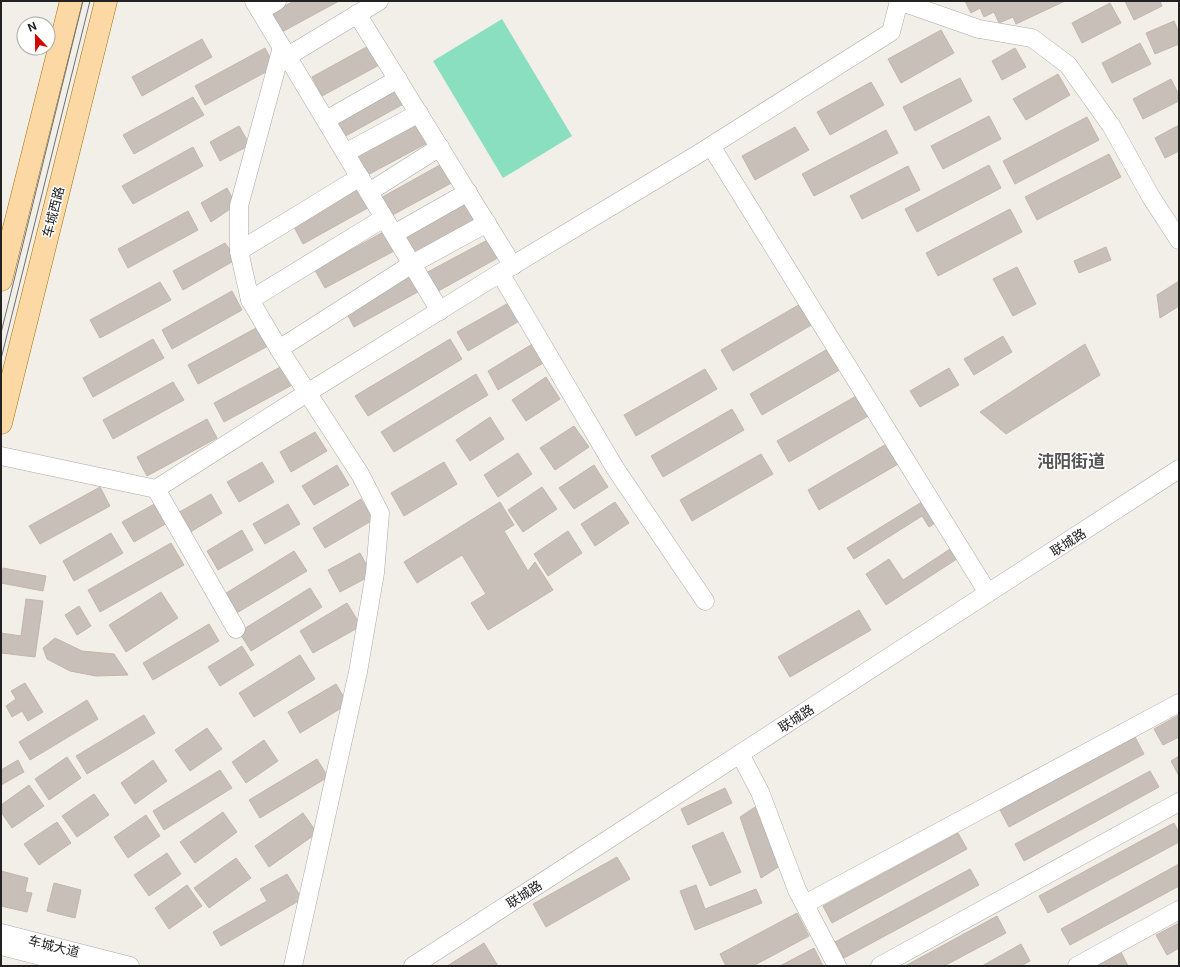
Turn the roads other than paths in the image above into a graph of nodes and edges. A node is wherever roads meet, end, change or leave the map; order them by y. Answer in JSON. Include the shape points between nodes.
{"nodes":[{"id":1,"x":71,"y":1,"type":"edge"},
{"id":2,"x":106,"y":1,"type":"edge"},
{"id":3,"x":277,"y":1,"type":"edge"},
{"id":4,"x":379,"y":1,"type":"edge"},
{"id":5,"x":899,"y":1,"type":"edge"},
{"id":6,"x":257,"y":6,"type":"edge"},
{"id":7,"x":359,"y":8,"type":"edge"},
{"id":8,"x":285,"y":51,"type":"junction"},
{"id":9,"x":398,"y":79,"type":"junction"},
{"id":10,"x":419,"y":113,"type":"junction"},
{"id":11,"x":326,"y":120,"type":"junction"},
{"id":12,"x":710,"y":146,"type":"junction"},
{"id":13,"x":440,"y":147,"type":"junction"},
{"id":14,"x":345,"y":153,"type":"junction"},
{"id":15,"x":364,"y":185,"type":"junction"},
{"id":16,"x":468,"y":192,"type":"junction"},
{"id":17,"x":384,"y":218,"type":"junction"},
{"id":18,"x":487,"y":223,"type":"junction"},
{"id":19,"x":394,"y":234,"type":"junction"},
{"id":20,"x":1179,"y":240,"type":"edge"},
{"id":21,"x":239,"y":252,"type":"junction"},
{"id":22,"x":412,"y":264,"type":"junction"},
{"id":23,"x":507,"y":270,"type":"junction"},
{"id":24,"x":1,"y":280,"type":"edge"},
{"id":25,"x":250,"y":300,"type":"junction"},
{"id":26,"x":440,"y":311,"type":"junction"},
{"id":27,"x":279,"y":349,"type":"junction"},
{"id":28,"x":307,"y":393,"type":"junction"},
{"id":29,"x":1,"y":423,"type":"edge"},
{"id":30,"x":1,"y":456,"type":"edge"},
{"id":31,"x":1179,"y":469,"type":"edge"},
{"id":32,"x":156,"y":489,"type":"junction"},
{"id":33,"x":988,"y":593,"type":"junction"},
{"id":34,"x":706,"y":601,"type":"dead end"},
{"id":35,"x":236,"y":630,"type":"dead end"},
{"id":36,"x":1179,"y":703,"type":"edge"},
{"id":37,"x":740,"y":754,"type":"junction"},
{"id":38,"x":1179,"y":802,"type":"edge"},
{"id":39,"x":805,"y":904,"type":"junction"},
{"id":40,"x":1179,"y":910,"type":"edge"},
{"id":41,"x":1,"y":933,"type":"edge"},
{"id":42,"x":1,"y":946,"type":"edge"},
{"id":43,"x":80,"y":966,"type":"edge"},
{"id":44,"x":130,"y":966,"type":"edge"},
{"id":45,"x":293,"y":966,"type":"edge"},
{"id":46,"x":412,"y":966,"type":"edge"},
{"id":47,"x":837,"y":966,"type":"edge"},
{"id":48,"x":880,"y":966,"type":"edge"},
{"id":49,"x":1077,"y":966,"type":"edge"}],
"edges":[{"from":1,"to":24,"type":"main road"},
{"from":2,"to":29,"type":"main road","name":"车城西路"},
{"from":3,"to":6,"type":"street"},
{"from":4,"to":7,"type":"street"},
{"from":5,"to":12,"type":"street","via":[[891,32]]},
{"from":5,"to":20,"type":"street","via":[[979,29],[1032,38],[1068,65],[1112,127],[1151,197]]},
{"from":6,"to":8,"type":"street"},
{"from":7,"to":8,"type":"street"},
{"from":7,"to":9,"type":"street"},
{"from":8,"to":11,"type":"street"},
{"from":8,"to":21,"type":"street","via":[[278,63],[239,206]]},
{"from":9,"to":10,"type":"street"},
{"from":9,"to":11,"type":"street"},
{"from":10,"to":13,"type":"street"},
{"from":10,"to":14,"type":"street"},
{"from":11,"to":14,"type":"street"},
{"from":12,"to":23,"type":"street"},
{"from":12,"to":33,"type":"street"},
{"from":13,"to":15,"type":"street"},
{"from":13,"to":16,"type":"street"},
{"from":14,"to":15,"type":"street"},
{"from":15,"to":17,"type":"street"},
{"from":15,"to":21,"type":"street"},
{"from":16,"to":18,"type":"street"},
{"from":16,"to":19,"type":"street"},
{"from":17,"to":19,"type":"street"},
{"from":17,"to":25,"type":"street"},
{"from":18,"to":22,"type":"street"},
{"from":18,"to":23,"type":"street"},
{"from":19,"to":22,"type":"street"},
{"from":21,"to":25,"type":"street"},
{"from":22,"to":26,"type":"street"},
{"from":22,"to":27,"type":"street"},
{"from":23,"to":26,"type":"street"},
{"from":23,"to":34,"type":"street","via":[[615,468]]},
{"from":25,"to":27,"type":"street"},
{"from":26,"to":28,"type":"street"},
{"from":27,"to":28,"type":"street"},
{"from":28,"to":32,"type":"street"},
{"from":28,"to":45,"type":"street","via":[[360,474],[380,513],[375,573],[358,672]]},
{"from":30,"to":32,"type":"street"},
{"from":31,"to":33,"type":"street","name":"联城路"},
{"from":32,"to":35,"type":"street"},
{"from":33,"to":37,"type":"street","name":"联城路"},
{"from":36,"to":39,"type":"street"},
{"from":37,"to":39,"type":"street","via":[[760,792]]},
{"from":37,"to":46,"type":"street","name":"联城路"},
{"from":38,"to":48,"type":"street"},
{"from":39,"to":47,"type":"street"},
{"from":40,"to":49,"type":"street"},
{"from":41,"to":44,"type":"street","name":"车城大道"},
{"from":42,"to":43,"type":"street","name":"车城大道"}]}
